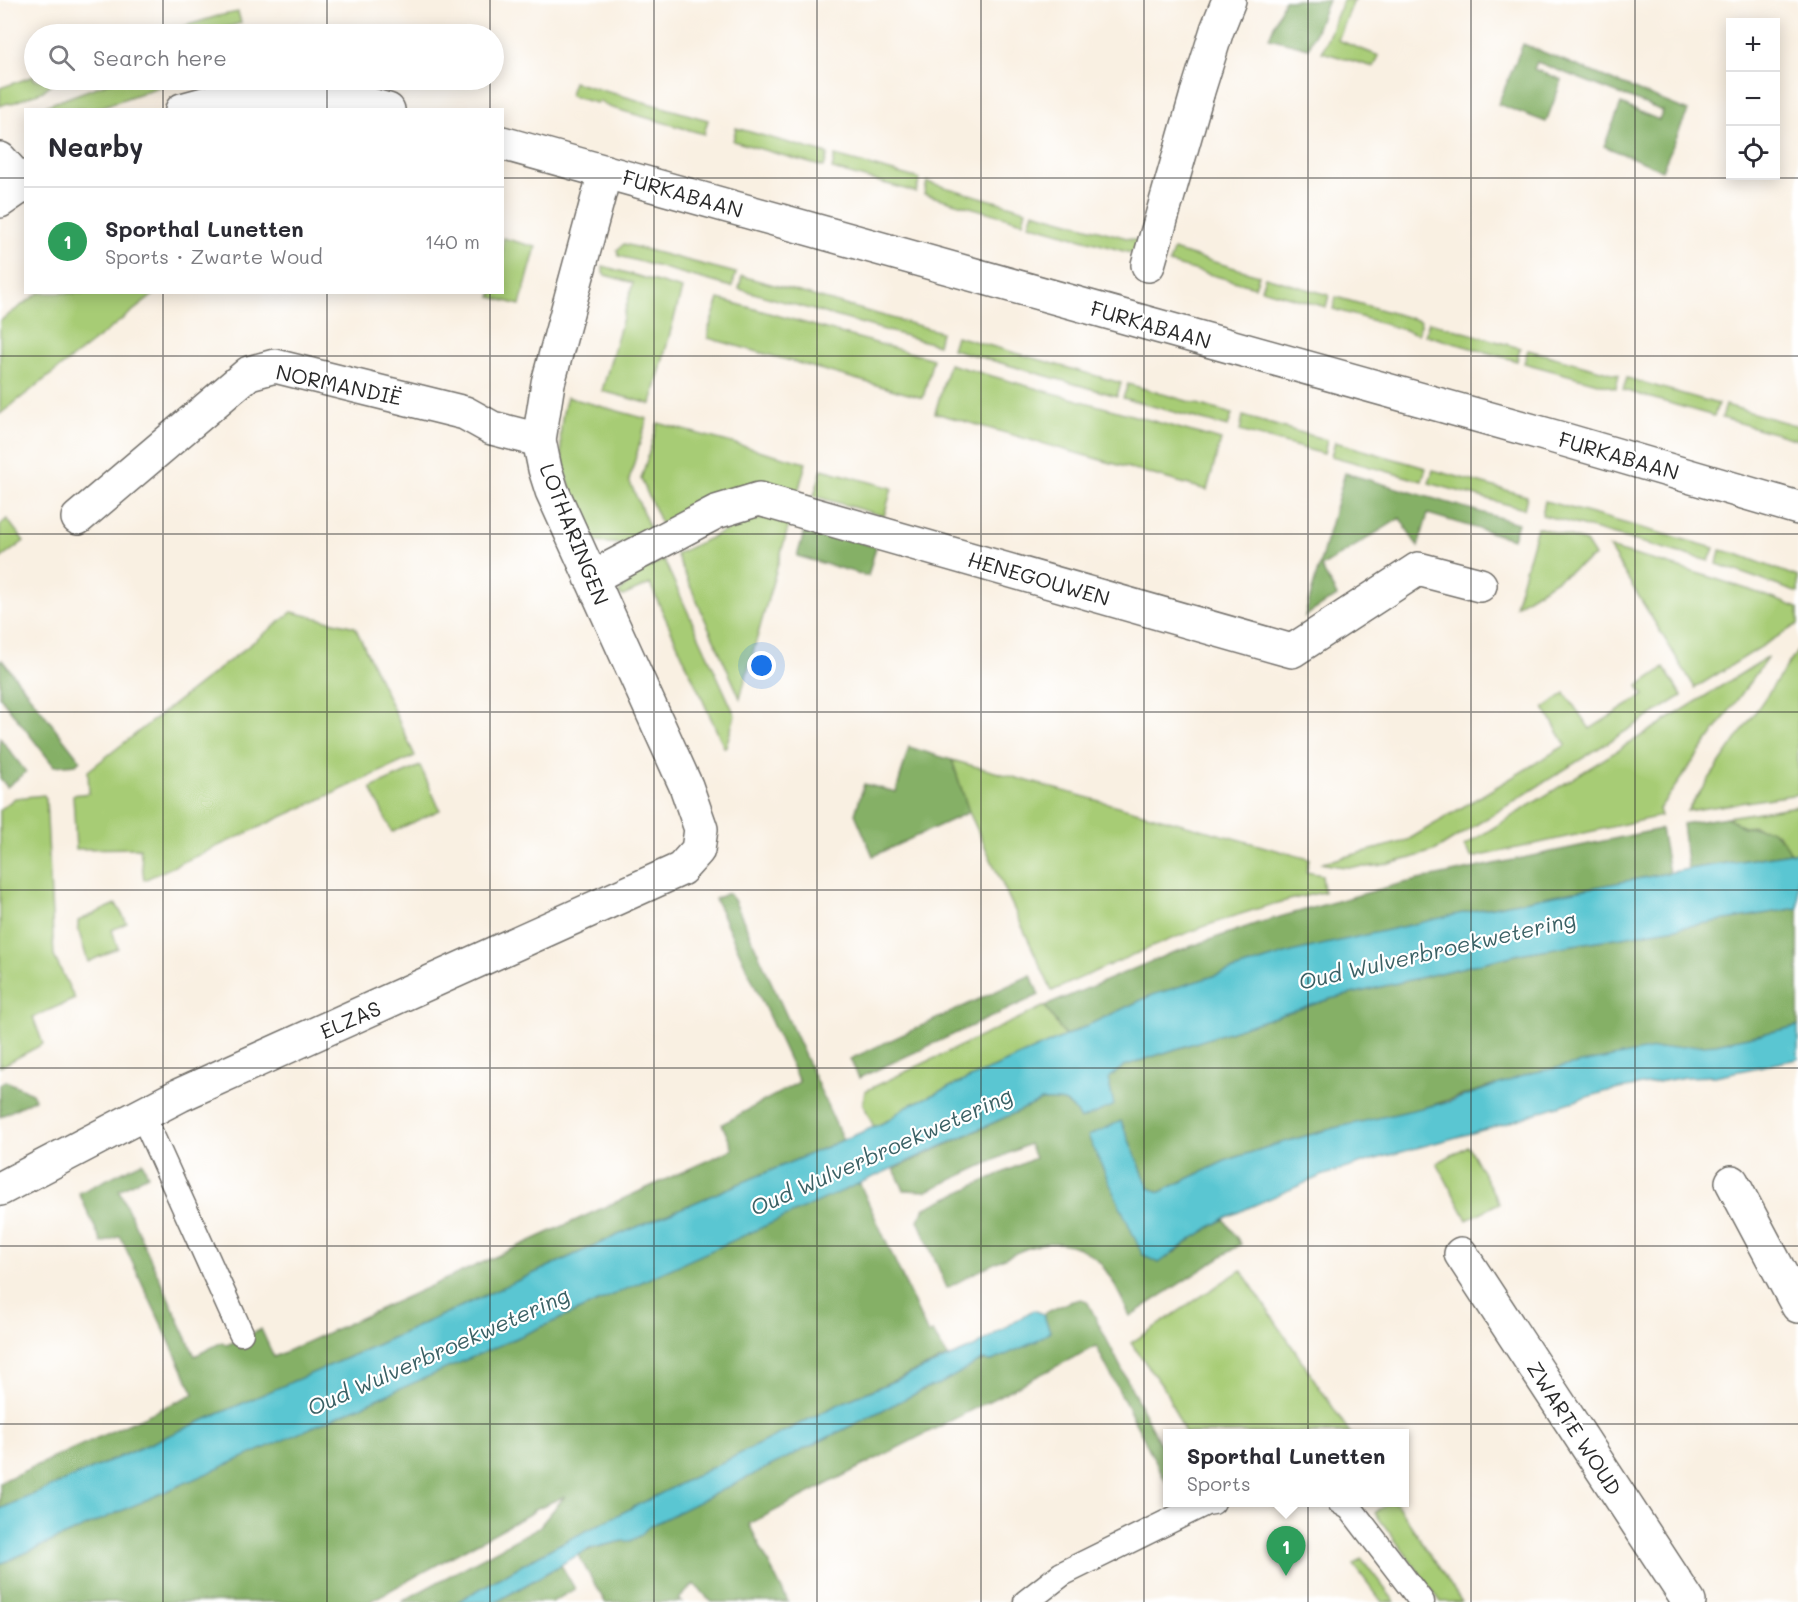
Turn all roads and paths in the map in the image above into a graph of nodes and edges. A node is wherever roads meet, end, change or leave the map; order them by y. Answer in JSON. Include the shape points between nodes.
{"nodes":[{"id":1,"x":1229,"y":0,"type":"edge"},
{"id":2,"x":189,"y":108,"type":"edge"},
{"id":3,"x":381,"y":108,"type":"edge"},
{"id":4,"x":504,"y":144,"type":"edge"},
{"id":5,"x":0,"y":159,"type":"edge"},
{"id":6,"x":605,"y":171,"type":"junction"},
{"id":7,"x":16,"y":189,"type":"edge"},
{"id":8,"x":1149,"y":265,"type":"dead end"},
{"id":9,"x":539,"y":440,"type":"junction"},
{"id":10,"x":1798,"y":508,"type":"edge"},
{"id":11,"x":78,"y":518,"type":"dead end"},
{"id":12,"x":591,"y":578,"type":"junction"},
{"id":13,"x":1480,"y":585,"type":"dead end"},
{"id":14,"x":698,"y":850,"type":"joint"},
{"id":15,"x":143,"y":1116,"type":"junction"},
{"id":16,"x":1732,"y":1182,"type":"dead end"},
{"id":17,"x":0,"y":1189,"type":"edge"},
{"id":18,"x":1461,"y":1254,"type":"dead end"},
{"id":19,"x":1798,"y":1306,"type":"edge"},
{"id":20,"x":241,"y":1333,"type":"dead end"},
{"id":21,"x":1198,"y":1507,"type":"edge"},
{"id":22,"x":1348,"y":1507,"type":"edge"},
{"id":23,"x":1026,"y":1602,"type":"edge"},
{"id":24,"x":1422,"y":1602,"type":"edge"},
{"id":25,"x":1689,"y":1602,"type":"edge"}],
"edges":[{"from":1,"to":8,"type":"street","via":[[1197,94]]},
{"from":2,"to":3,"type":"street","via":[[219,100],[285,98],[360,102]]},
{"from":4,"to":6,"type":"street","name":"FURKABAAN"},
{"from":5,"to":7,"type":"street"},
{"from":6,"to":9,"type":"street","name":"LOTHARINGEN","via":[[548,383]]},
{"from":6,"to":10,"type":"street","name":"FURKABAAN"},
{"from":9,"to":11,"type":"street","name":"NORMANDIË","via":[[492,428],[465,413],[275,366],[249,373]]},
{"from":9,"to":12,"type":"street","name":"LOTHARINGEN","via":[[552,491]]},
{"from":12,"to":13,"type":"street","name":"HENEGOUWEN","via":[[716,512],[759,499],[1292,651],[1418,569]]},
{"from":12,"to":14,"type":"street","name":"LOTHARINGEN","via":[[686,786],[701,829]]},
{"from":14,"to":15,"type":"street","name":"ELZAS","via":[[681,869],[180,1095]]},
{"from":15,"to":17,"type":"street","name":"ELZAS"},
{"from":15,"to":20,"type":"lane"},
{"from":16,"to":19,"type":"street"},
{"from":18,"to":25,"type":"street","name":"ZWARTE WOUD"},
{"from":21,"to":23,"type":"lane","via":[[1062,1574]]},
{"from":22,"to":24,"type":"lane"}]}
